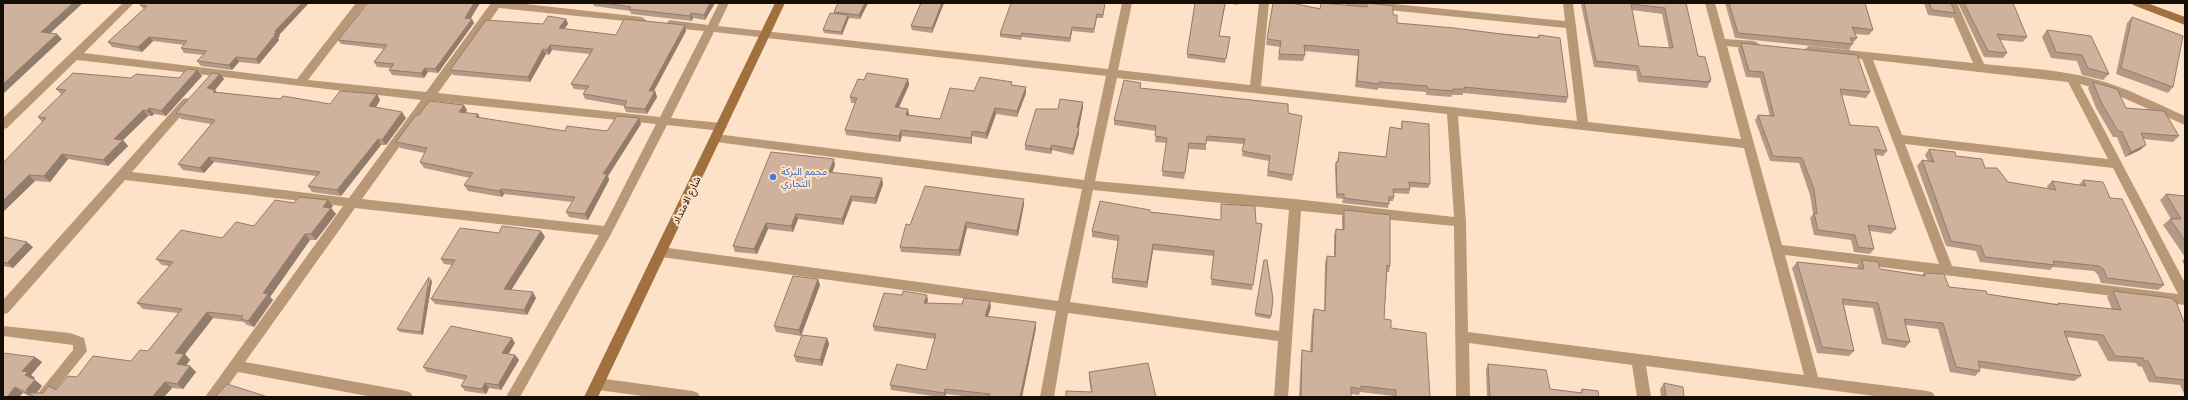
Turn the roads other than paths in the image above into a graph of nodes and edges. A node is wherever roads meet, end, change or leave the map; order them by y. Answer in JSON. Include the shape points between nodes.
{"nodes":[{"id":1,"x":130,"y":3,"type":"edge"},
{"id":2,"x":362,"y":3,"type":"edge"},
{"id":3,"x":724,"y":3,"type":"edge"},
{"id":4,"x":780,"y":3,"type":"edge"},
{"id":5,"x":1127,"y":3,"type":"edge"},
{"id":6,"x":1264,"y":3,"type":"edge"},
{"id":7,"x":1349,"y":3,"type":"edge"},
{"id":8,"x":1568,"y":3,"type":"edge"},
{"id":9,"x":1710,"y":3,"type":"edge"},
{"id":10,"x":1952,"y":3,"type":"edge"},
{"id":11,"x":2137,"y":3,"type":"edge"},
{"id":12,"x":496,"y":4,"type":"edge"},
{"id":13,"x":575,"y":8,"type":"edge"},
{"id":14,"x":2185,"y":20,"type":"edge"},
{"id":15,"x":1571,"y":25,"type":"junction"},
{"id":16,"x":710,"y":29,"type":"junction"},
{"id":17,"x":764,"y":36,"type":"junction"},
{"id":18,"x":1721,"y":42,"type":"junction"},
{"id":19,"x":1767,"y":46,"type":"edge"},
{"id":20,"x":1797,"y":49,"type":"edge"},
{"id":21,"x":76,"y":56,"type":"junction"},
{"id":22,"x":1866,"y":56,"type":"junction"},
{"id":23,"x":1980,"y":67,"type":"junction"},
{"id":24,"x":213,"y":73,"type":"junction"},
{"id":25,"x":1111,"y":74,"type":"junction"},
{"id":26,"x":2072,"y":79,"type":"junction"},
{"id":27,"x":300,"y":83,"type":"junction"},
{"id":28,"x":1256,"y":89,"type":"junction"},
{"id":29,"x":430,"y":97,"type":"junction"},
{"id":30,"x":1452,"y":111,"type":"junction"},
{"id":31,"x":662,"y":121,"type":"junction"},
{"id":32,"x":2185,"y":121,"type":"edge"},
{"id":33,"x":3,"y":125,"type":"edge"},
{"id":34,"x":1583,"y":125,"type":"junction"},
{"id":35,"x":721,"y":127,"type":"junction"},
{"id":36,"x":716,"y":138,"type":"junction"},
{"id":37,"x":1898,"y":139,"type":"junction"},
{"id":38,"x":1749,"y":144,"type":"junction"},
{"id":39,"x":2116,"y":164,"type":"junction"},
{"id":40,"x":123,"y":175,"type":"junction"},
{"id":41,"x":1089,"y":185,"type":"junction"},
{"id":42,"x":354,"y":203,"type":"junction"},
{"id":43,"x":1295,"y":204,"type":"junction"},
{"id":44,"x":1460,"y":222,"type":"junction"},
{"id":45,"x":606,"y":231,"type":"junction"},
{"id":46,"x":1777,"y":249,"type":"junction"},
{"id":47,"x":661,"y":252,"type":"junction"},
{"id":48,"x":1947,"y":270,"type":"junction"},
{"id":49,"x":2185,"y":296,"type":"edge"},
{"id":50,"x":2185,"y":300,"type":"edge"},
{"id":51,"x":1063,"y":306,"type":"junction"},
{"id":52,"x":3,"y":309,"type":"edge"},
{"id":53,"x":3,"y":331,"type":"edge"},
{"id":54,"x":1286,"y":337,"type":"junction"},
{"id":55,"x":1461,"y":338,"type":"junction"},
{"id":56,"x":1638,"y":359,"type":"junction"},
{"id":57,"x":234,"y":366,"type":"junction"},
{"id":58,"x":1813,"y":382,"type":"junction"},
{"id":59,"x":598,"y":384,"type":"junction"},
{"id":60,"x":42,"y":397,"type":"edge"},
{"id":61,"x":212,"y":397,"type":"edge"},
{"id":62,"x":406,"y":397,"type":"edge"},
{"id":63,"x":513,"y":397,"type":"edge"},
{"id":64,"x":591,"y":397,"type":"edge"},
{"id":65,"x":693,"y":397,"type":"edge"},
{"id":66,"x":1047,"y":397,"type":"edge"},
{"id":67,"x":1281,"y":397,"type":"edge"},
{"id":68,"x":1463,"y":397,"type":"edge"},
{"id":69,"x":1644,"y":397,"type":"edge"},
{"id":70,"x":1928,"y":397,"type":"edge"}],
"edges":[{"from":1,"to":21,"type":"street"},
{"from":2,"to":27,"type":"street"},
{"from":3,"to":16,"type":"street"},
{"from":4,"to":17,"type":"street","name":"شارع الامتداد"},
{"from":5,"to":25,"type":"street"},
{"from":6,"to":28,"type":"street"},
{"from":7,"to":15,"type":"street"},
{"from":8,"to":15,"type":"street"},
{"from":9,"to":18,"type":"street"},
{"from":10,"to":23,"type":"street"},
{"from":11,"to":14,"type":"street"},
{"from":12,"to":13,"type":"street"},
{"from":12,"to":29,"type":"street"},
{"from":13,"to":16,"type":"street"},
{"from":15,"to":34,"type":"street"},
{"from":16,"to":17,"type":"street"},
{"from":16,"to":31,"type":"street"},
{"from":17,"to":25,"type":"street"},
{"from":17,"to":35,"type":"street","name":"شارع الامتداد"},
{"from":18,"to":19,"type":"street"},
{"from":18,"to":38,"type":"street"},
{"from":20,"to":22,"type":"street"},
{"from":21,"to":24,"type":"street"},
{"from":21,"to":33,"type":"street"},
{"from":22,"to":23,"type":"street"},
{"from":22,"to":37,"type":"street"},
{"from":23,"to":26,"type":"street"},
{"from":24,"to":27,"type":"street"},
{"from":24,"to":40,"type":"street"},
{"from":25,"to":28,"type":"street"},
{"from":25,"to":41,"type":"street"},
{"from":26,"to":32,"type":"street","via":[[2114,89]]},
{"from":26,"to":39,"type":"street"},
{"from":27,"to":29,"type":"street"},
{"from":28,"to":30,"type":"street"},
{"from":29,"to":31,"type":"street"},
{"from":29,"to":42,"type":"street"},
{"from":30,"to":34,"type":"street"},
{"from":30,"to":44,"type":"street"},
{"from":31,"to":35,"type":"street"},
{"from":31,"to":45,"type":"street"},
{"from":34,"to":38,"type":"street"},
{"from":35,"to":36,"type":"street","name":"شارع الامتداد"},
{"from":36,"to":41,"type":"street"},
{"from":36,"to":47,"type":"street","name":"شارع الامتداد"},
{"from":37,"to":39,"type":"street"},
{"from":37,"to":48,"type":"street"},
{"from":38,"to":46,"type":"street"},
{"from":39,"to":49,"type":"street"},
{"from":40,"to":42,"type":"street"},
{"from":40,"to":52,"type":"street"},
{"from":41,"to":43,"type":"street"},
{"from":41,"to":51,"type":"street"},
{"from":42,"to":45,"type":"street"},
{"from":42,"to":57,"type":"street"},
{"from":43,"to":44,"type":"street"},
{"from":43,"to":54,"type":"street"},
{"from":44,"to":55,"type":"street"},
{"from":45,"to":63,"type":"street"},
{"from":46,"to":48,"type":"street"},
{"from":46,"to":58,"type":"street"},
{"from":47,"to":51,"type":"street"},
{"from":47,"to":59,"type":"street","name":"شارع الامتداد"},
{"from":48,"to":50,"type":"street"},
{"from":51,"to":54,"type":"street"},
{"from":51,"to":66,"type":"street"},
{"from":53,"to":60,"type":"street","via":[[70,338],[79,342],[80,351]]},
{"from":54,"to":67,"type":"street"},
{"from":55,"to":56,"type":"street"},
{"from":55,"to":68,"type":"street"},
{"from":56,"to":58,"type":"street"},
{"from":56,"to":69,"type":"street"},
{"from":57,"to":61,"type":"street"},
{"from":57,"to":62,"type":"street"},
{"from":58,"to":70,"type":"street"},
{"from":59,"to":64,"type":"street","name":"شارع الامتداد"},
{"from":59,"to":65,"type":"street"}]}
